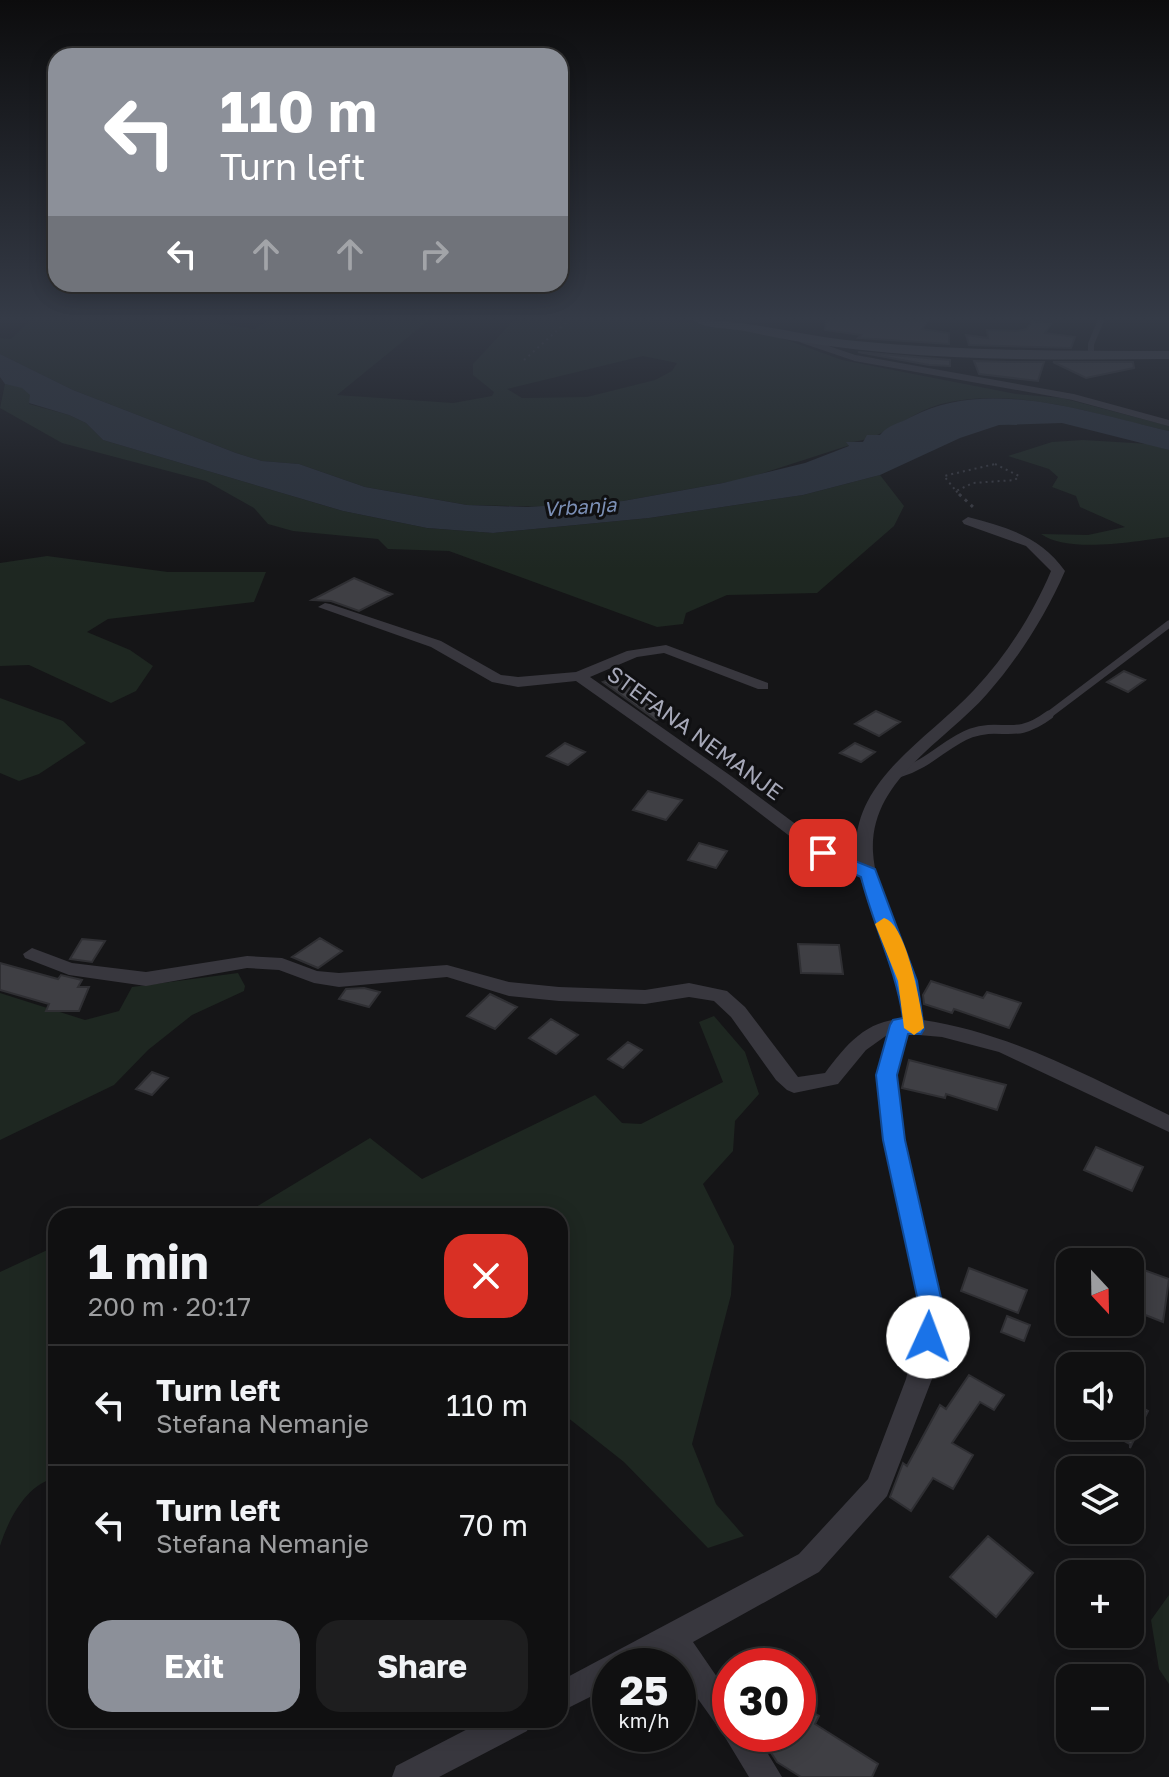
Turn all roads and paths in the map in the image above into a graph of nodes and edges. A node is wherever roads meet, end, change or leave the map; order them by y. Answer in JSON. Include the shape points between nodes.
{"nodes":[{"id":1,"x":1095,"y":403,"type":"edge"},
{"id":2,"x":1169,"y":423,"type":"edge"},
{"id":3,"x":956,"y":491,"type":"junction"},
{"id":4,"x":968,"y":521,"type":"dead end"},
{"id":5,"x":998,"y":530,"type":"junction"},
{"id":6,"x":325,"y":607,"type":"dead end"},
{"id":7,"x":1169,"y":624,"type":"edge"},
{"id":8,"x":579,"y":676,"type":"junction"},
{"id":9,"x":763,"y":686,"type":"dead end"},
{"id":10,"x":899,"y":773,"type":"junction"},
{"id":11,"x":869,"y":873,"type":"junction"},
{"id":12,"x":32,"y":954,"type":"dead end"},
{"id":13,"x":907,"y":1027,"type":"junction"},
{"id":14,"x":1169,"y":1124,"type":"edge"},
{"id":15,"x":673,"y":1638,"type":"junction"},
{"id":16,"x":654,"y":1648,"type":"edge"},
{"id":17,"x":592,"y":1680,"type":"edge"},
{"id":18,"x":568,"y":1693,"type":"edge"},
{"id":19,"x":712,"y":1695,"type":"edge"},
{"id":20,"x":501,"y":1728,"type":"edge"},
{"id":21,"x":750,"y":1752,"type":"edge"},
{"id":22,"x":407,"y":1777,"type":"edge"},
{"id":23,"x":767,"y":1777,"type":"edge"}],
"edges":[{"from":1,"to":2,"type":"lane"},
{"from":3,"to":3,"type":"path","via":[[944,476],[953,470],[995,464],[1019,476]]},
{"from":3,"to":5,"type":"path"},
{"from":4,"to":5,"type":"street"},
{"from":5,"to":10,"type":"street","via":[[1048,554],[1058,571],[1054,582],[980,692],[931,735]]},
{"from":6,"to":8,"type":"street","name":"STEFANA NEMANJE","via":[[436,644],[497,679]]},
{"from":7,"to":10,"type":"lane","via":[[1030,729],[971,733],[921,767]]},
{"from":8,"to":9,"type":"street","name":"STEFANA NEMANJE","via":[[612,660],[666,649]]},
{"from":8,"to":11,"type":"street","name":"STEFANA NEMANJE","via":[[823,853]]},
{"from":10,"to":11,"type":"street","via":[[872,807],[865,836]]},
{"from":11,"to":13,"type":"street","via":[[907,981]]},
{"from":12,"to":13,"type":"street","via":[[69,969],[146,979],[247,962],[282,964],[339,980],[447,971],[509,989],[559,994],[645,997],[689,990],[720,996],[738,1012],[794,1085],[831,1079],[878,1030]]},
{"from":13,"to":14,"type":"street","via":[[978,1037],[1006,1047]]},
{"from":13,"to":15,"type":"street","via":[[886,1075],[894,1140],[933,1315],[919,1379],[878,1487],[809,1563]]},
{"from":15,"to":16,"type":"street"},
{"from":15,"to":19,"type":"street"},
{"from":17,"to":18,"type":"street"},
{"from":20,"to":22,"type":"street"},
{"from":21,"to":23,"type":"street"}]}
